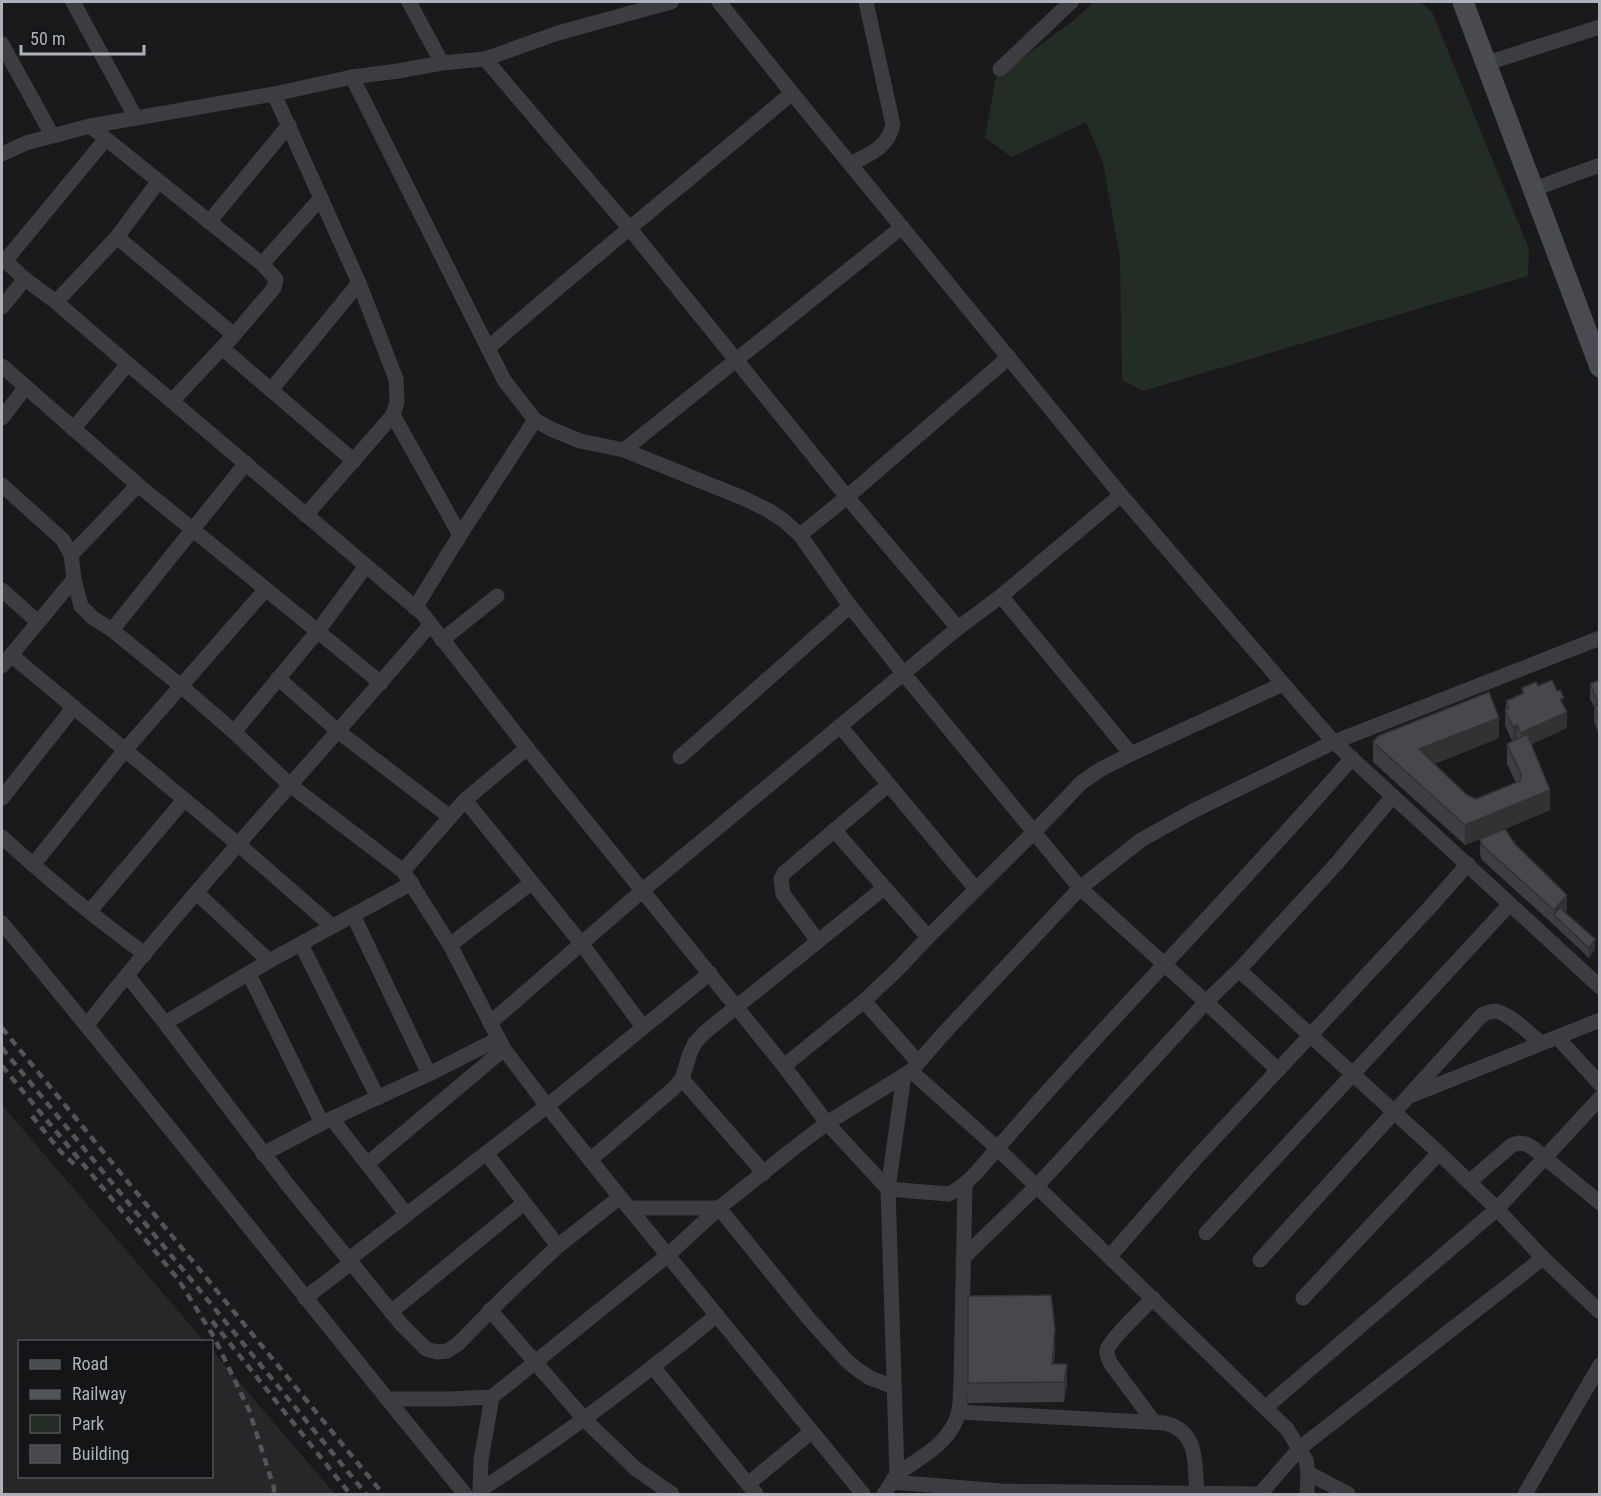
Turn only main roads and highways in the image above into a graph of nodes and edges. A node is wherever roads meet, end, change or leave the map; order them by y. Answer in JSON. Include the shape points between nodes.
{"nodes":[{"id":1,"x":1463,"y":2,"type":"edge"},
{"id":2,"x":1599,"y":367,"type":"edge"}],
"edges":[{"from":1,"to":2,"type":"main road"}]}
